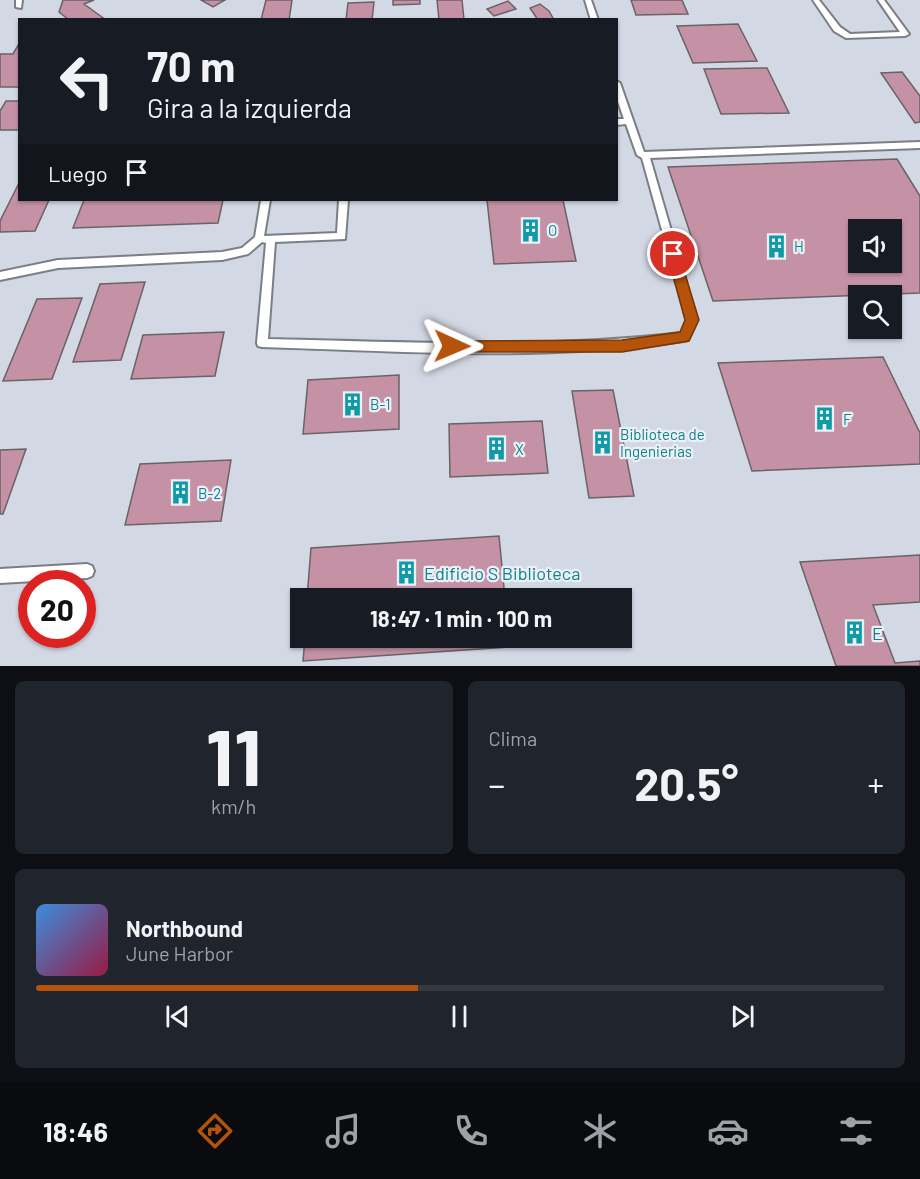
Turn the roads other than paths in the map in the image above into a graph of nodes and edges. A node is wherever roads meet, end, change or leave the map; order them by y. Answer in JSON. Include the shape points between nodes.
{"nodes":[{"id":1,"x":588,"y":0,"type":"edge"},
{"id":2,"x":816,"y":0,"type":"edge"},
{"id":3,"x":882,"y":0,"type":"edge"},
{"id":4,"x":594,"y":18,"type":"edge"},
{"id":5,"x":618,"y":89,"type":"edge"},
{"id":6,"x":618,"y":122,"type":"edge"},
{"id":7,"x":629,"y":122,"type":"junction"},
{"id":8,"x":920,"y":145,"type":"edge"},
{"id":9,"x":645,"y":155,"type":"junction"},
{"id":10,"x":265,"y":201,"type":"edge"},
{"id":11,"x":344,"y":201,"type":"edge"},
{"id":12,"x":265,"y":239,"type":"junction"},
{"id":13,"x":0,"y":276,"type":"edge"},
{"id":14,"x":18,"y":575,"type":"edge"},
{"id":15,"x":0,"y":576,"type":"edge"}],
"edges":[{"from":1,"to":4,"type":"lane"},
{"from":2,"to":3,"type":"lane","via":[[837,29],[849,36],[905,34]]},
{"from":5,"to":7,"type":"lane"},
{"from":6,"to":7,"type":"lane"},
{"from":7,"to":9,"type":"lane","via":[[641,155]]},
{"from":8,"to":9,"type":"lane"},
{"from":9,"to":12,"type":"lane","via":[[692,320],[684,337],[622,346],[547,348],[262,343]]},
{"from":10,"to":12,"type":"lane"},
{"from":11,"to":12,"type":"lane","via":[[342,236]]},
{"from":12,"to":13,"type":"lane","via":[[245,251],[222,256],[58,264]]},
{"from":14,"to":15,"type":"lane"}]}
